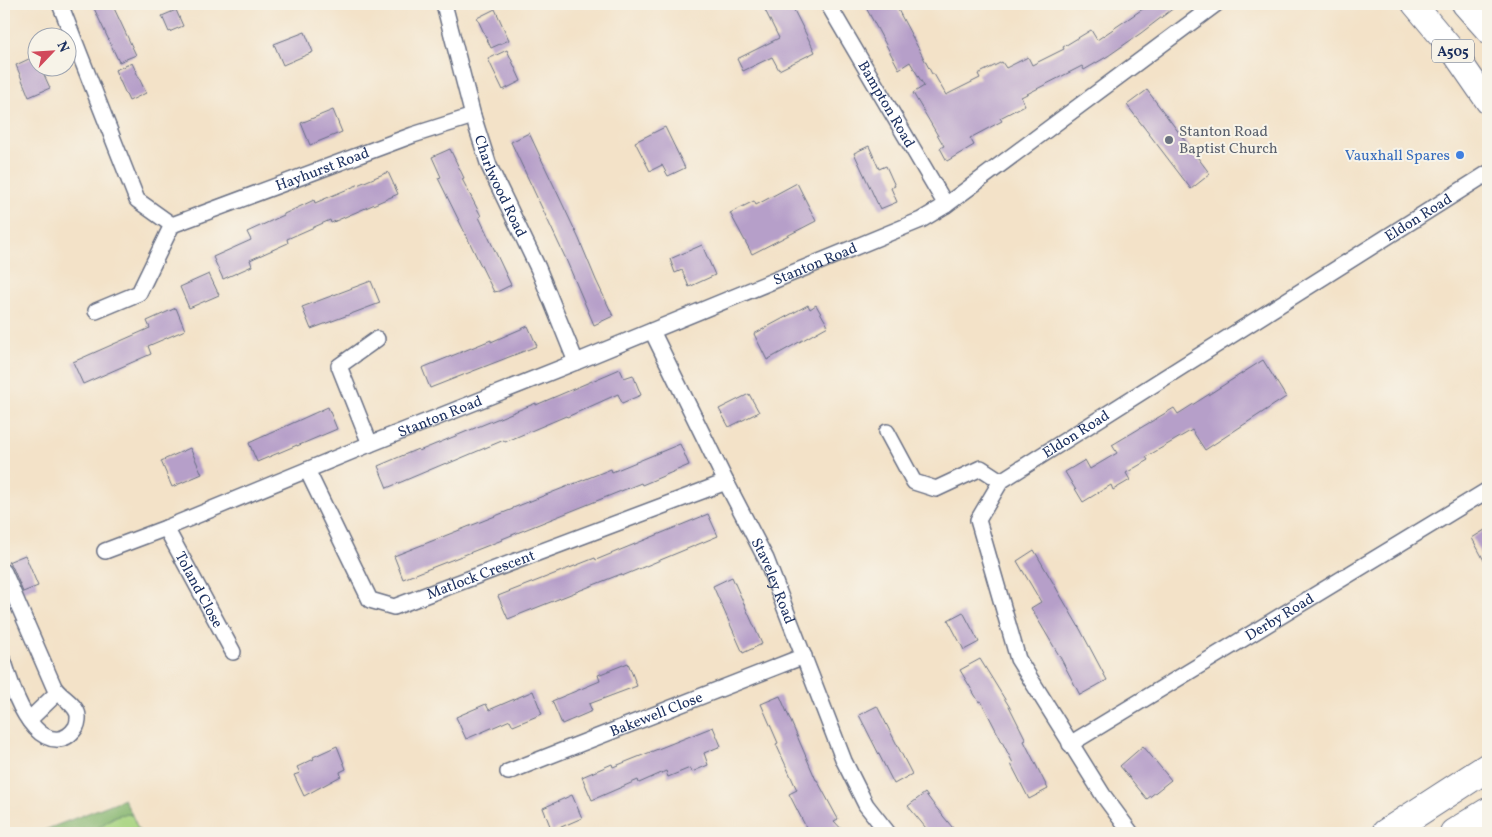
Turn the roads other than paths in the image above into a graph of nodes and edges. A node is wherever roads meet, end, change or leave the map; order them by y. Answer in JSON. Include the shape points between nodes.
{"nodes":[{"id":1,"x":60,"y":4,"type":"edge"},
{"id":2,"x":444,"y":4,"type":"edge"},
{"id":3,"x":828,"y":4,"type":"edge"},
{"id":4,"x":1216,"y":4,"type":"edge"},
{"id":5,"x":1414,"y":4,"type":"edge"},
{"id":6,"x":1464,"y":4,"type":"edge"},
{"id":7,"x":1488,"y":30,"type":"edge"},
{"id":8,"x":1488,"y":102,"type":"edge"},
{"id":9,"x":473,"y":116,"type":"junction"},
{"id":10,"x":1488,"y":173,"type":"edge"},
{"id":11,"x":946,"y":205,"type":"junction"},
{"id":12,"x":172,"y":225,"type":"junction"},
{"id":13,"x":96,"y":311,"type":"dead end"},
{"id":14,"x":652,"y":331,"type":"junction"},
{"id":15,"x":377,"y":339,"type":"dead end"},
{"id":16,"x":576,"y":362,"type":"junction"},
{"id":17,"x":887,"y":432,"type":"dead end"},
{"id":18,"x":370,"y":444,"type":"junction"},
{"id":19,"x":307,"y":470,"type":"junction"},
{"id":20,"x":1001,"y":481,"type":"junction"},
{"id":21,"x":726,"y":482,"type":"junction"},
{"id":22,"x":1488,"y":490,"type":"edge"},
{"id":23,"x":166,"y":528,"type":"junction"},
{"id":24,"x":105,"y":551,"type":"dead end"},
{"id":25,"x":4,"y":572,"type":"edge"},
{"id":26,"x":233,"y":652,"type":"dead end"},
{"id":27,"x":804,"y":656,"type":"junction"},
{"id":28,"x":4,"y":662,"type":"edge"},
{"id":29,"x":57,"y":693,"type":"junction"},
{"id":30,"x":30,"y":720,"type":"junction"},
{"id":31,"x":1070,"y":744,"type":"junction"},
{"id":32,"x":1488,"y":767,"type":"edge"},
{"id":33,"x":508,"y":772,"type":"dead end"},
{"id":34,"x":1488,"y":812,"type":"edge"},
{"id":35,"x":888,"y":833,"type":"edge"},
{"id":36,"x":1131,"y":833,"type":"edge"},
{"id":37,"x":1386,"y":833,"type":"edge"},
{"id":38,"x":1454,"y":833,"type":"edge"}],
"edges":[{"from":1,"to":12,"type":"street","via":[[137,200]]},
{"from":2,"to":9,"type":"street","name":"Charlwood Road"},
{"from":3,"to":11,"type":"street","name":"Bampton Road"},
{"from":4,"to":11,"type":"street","name":"Stanton Road"},
{"from":5,"to":8,"type":"main road","number":"A505","via":[[1450,47]]},
{"from":6,"to":7,"type":"main road","number":"A505"},
{"from":9,"to":12,"type":"street","name":"Hayhurst Road","via":[[413,135]]},
{"from":9,"to":16,"type":"street","name":"Charlwood Road","via":[[489,166],[538,268]]},
{"from":10,"to":20,"type":"street","name":"Eldon Road"},
{"from":11,"to":14,"type":"street","name":"Stanton Road","via":[[921,220]]},
{"from":12,"to":13,"type":"street","via":[[139,293]]},
{"from":14,"to":16,"type":"street","name":"Stanton Road"},
{"from":14,"to":21,"type":"street","name":"Staveley Road"},
{"from":15,"to":18,"type":"street","via":[[339,366]]},
{"from":16,"to":18,"type":"street","name":"Stanton Road"},
{"from":17,"to":20,"type":"street","via":[[914,482],[936,489],[981,468]]},
{"from":18,"to":19,"type":"street","name":"Stanton Road"},
{"from":19,"to":21,"type":"street","name":"Matlock Crescent","via":[[370,600],[394,607]]},
{"from":19,"to":23,"type":"street","name":"Stanton Road"},
{"from":20,"to":31,"type":"street","name":"Eldon Road","via":[[978,520],[1018,659]]},
{"from":21,"to":27,"type":"street","name":"Staveley Road","via":[[766,559]]},
{"from":22,"to":31,"type":"street","name":"Derby Road"},
{"from":23,"to":24,"type":"street","name":"Stanton Road"},
{"from":23,"to":26,"type":"street","name":"Toland Close"},
{"from":25,"to":29,"type":"street"},
{"from":27,"to":33,"type":"street","name":"Bakewell Close"},
{"from":27,"to":35,"type":"street","name":"Staveley Road","via":[[844,761],[866,806]]},
{"from":28,"to":30,"type":"street","via":[[10,682]]},
{"from":29,"to":30,"type":"street"},
{"from":29,"to":30,"type":"street","via":[[78,713],[78,724],[71,735],[60,740],[48,738]]},
{"from":31,"to":36,"type":"street","name":"Eldon Road"},
{"from":32,"to":37,"type":"highway"},
{"from":34,"to":38,"type":"highway"}]}
